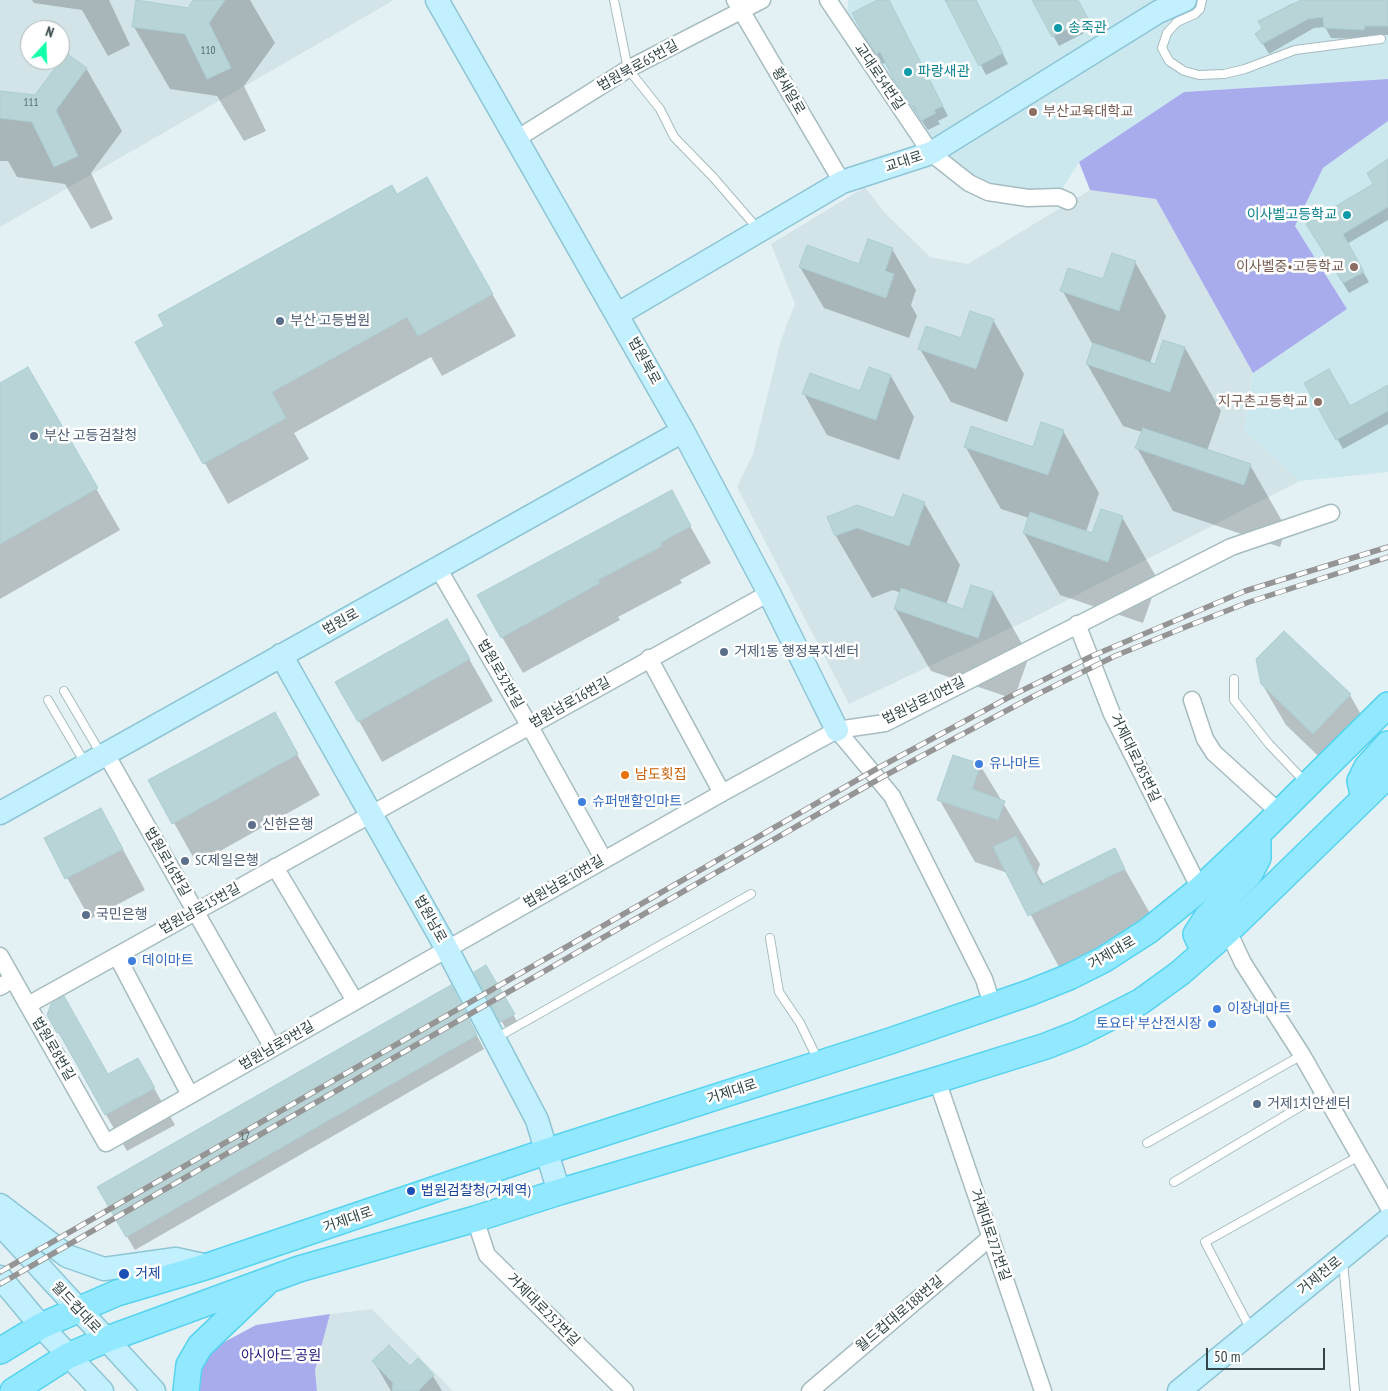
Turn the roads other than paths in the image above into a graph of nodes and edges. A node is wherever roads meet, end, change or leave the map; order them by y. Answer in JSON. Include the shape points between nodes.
{"nodes":[{"id":1,"x":437,"y":0,"type":"edge"},
{"id":2,"x":614,"y":0,"type":"edge"},
{"id":3,"x":762,"y":0,"type":"edge"},
{"id":4,"x":828,"y":0,"type":"edge"},
{"id":5,"x":1184,"y":0,"type":"edge"},
{"id":6,"x":1202,"y":0,"type":"edge"},
{"id":7,"x":738,"y":6,"type":"edge"},
{"id":8,"x":1381,"y":39,"type":"dead end"},
{"id":9,"x":628,"y":70,"type":"junction"},
{"id":10,"x":518,"y":138,"type":"junction"},
{"id":11,"x":931,"y":153,"type":"junction"},
{"id":12,"x":842,"y":182,"type":"junction"},
{"id":13,"x":1068,"y":201,"type":"dead end"},
{"id":14,"x":759,"y":230,"type":"junction"},
{"id":15,"x":618,"y":314,"type":"junction"},
{"id":16,"x":683,"y":431,"type":"junction"},
{"id":17,"x":1331,"y":513,"type":"dead end"},
{"id":18,"x":438,"y":568,"type":"junction"},
{"id":19,"x":769,"y":593,"type":"junction"},
{"id":20,"x":1077,"y":624,"type":"junction"},
{"id":21,"x":281,"y":655,"type":"junction"},
{"id":22,"x":649,"y":658,"type":"junction"},
{"id":23,"x":1234,"y":679,"type":"dead end"},
{"id":24,"x":64,"y":691,"type":"dead end"},
{"id":25,"x":48,"y":700,"type":"dead end"},
{"id":26,"x":1192,"y":700,"type":"dead end"},
{"id":27,"x":1388,"y":705,"type":"edge"},
{"id":28,"x":529,"y":725,"type":"junction"},
{"id":29,"x":837,"y":730,"type":"junction"},
{"id":30,"x":1388,"y":744,"type":"edge"},
{"id":31,"x":98,"y":758,"type":"junction"},
{"id":32,"x":1388,"y":775,"type":"edge"},
{"id":33,"x":1308,"y":784,"type":"junction"},
{"id":34,"x":722,"y":793,"type":"junction"},
{"id":35,"x":1364,"y":798,"type":"junction"},
{"id":36,"x":0,"y":813,"type":"edge"},
{"id":37,"x":1280,"y":813,"type":"junction"},
{"id":38,"x":371,"y":814,"type":"junction"},
{"id":39,"x":1258,"y":834,"type":"junction"},
{"id":40,"x":604,"y":860,"type":"junction"},
{"id":41,"x":275,"y":867,"type":"junction"},
{"id":42,"x":1200,"y":889,"type":"junction"},
{"id":43,"x":751,"y":894,"type":"dead end"},
{"id":44,"x":195,"y":912,"type":"junction"},
{"id":45,"x":1228,"y":931,"type":"junction"},
{"id":46,"x":770,"y":938,"type":"dead end"},
{"id":47,"x":447,"y":949,"type":"junction"},
{"id":48,"x":1204,"y":952,"type":"junction"},
{"id":49,"x":0,"y":956,"type":"edge"},
{"id":50,"x":117,"y":956,"type":"junction"},
{"id":51,"x":6,"y":983,"type":"edge"},
{"id":52,"x":355,"y":1001,"type":"junction"},
{"id":53,"x":28,"y":1005,"type":"junction"},
{"id":54,"x":992,"y":1006,"type":"junction"},
{"id":55,"x":494,"y":1038,"type":"junction"},
{"id":56,"x":273,"y":1048,"type":"junction"},
{"id":57,"x":1302,"y":1055,"type":"junction"},
{"id":58,"x":820,"y":1064,"type":"junction"},
{"id":59,"x":937,"y":1080,"type":"junction"},
{"id":60,"x":1323,"y":1093,"type":"junction"},
{"id":61,"x":190,"y":1095,"type":"junction"},
{"id":62,"x":106,"y":1143,"type":"joint"},
{"id":63,"x":1147,"y":1143,"type":"dead end"},
{"id":64,"x":548,"y":1152,"type":"junction"},
{"id":65,"x":1359,"y":1156,"type":"junction"},
{"id":66,"x":1174,"y":1182,"type":"dead end"},
{"id":67,"x":558,"y":1192,"type":"junction"},
{"id":68,"x":0,"y":1205,"type":"edge"},
{"id":69,"x":1388,"y":1206,"type":"edge"},
{"id":70,"x":475,"y":1219,"type":"junction"},
{"id":71,"x":1388,"y":1220,"type":"edge"},
{"id":72,"x":0,"y":1224,"type":"edge"},
{"id":73,"x":991,"y":1237,"type":"junction"},
{"id":74,"x":1342,"y":1257,"type":"junction"},
{"id":75,"x":208,"y":1266,"type":"junction"},
{"id":76,"x":0,"y":1277,"type":"edge"},
{"id":77,"x":270,"y":1279,"type":"junction"},
{"id":78,"x":78,"y":1311,"type":"junction"},
{"id":79,"x":41,"y":1326,"type":"junction"},
{"id":80,"x":1252,"y":1331,"type":"junction"},
{"id":81,"x":105,"y":1340,"type":"junction"},
{"id":82,"x":0,"y":1351,"type":"edge"},
{"id":83,"x":68,"y":1356,"type":"junction"},
{"id":84,"x":13,"y":1391,"type":"edge"},
{"id":85,"x":102,"y":1391,"type":"edge"},
{"id":86,"x":154,"y":1391,"type":"edge"},
{"id":87,"x":186,"y":1391,"type":"edge"},
{"id":88,"x":625,"y":1391,"type":"edge"},
{"id":89,"x":810,"y":1391,"type":"edge"},
{"id":90,"x":1043,"y":1391,"type":"edge"},
{"id":91,"x":1179,"y":1391,"type":"edge"},
{"id":92,"x":1355,"y":1391,"type":"edge"}],
"edges":[{"from":1,"to":10,"type":"main road","name":"법원북로"},
{"from":2,"to":9,"type":"lane"},
{"from":3,"to":7,"type":"street","name":"법원북로65번길"},
{"from":4,"to":11,"type":"street","name":"교대로54번길"},
{"from":5,"to":11,"type":"main road","name":"교대로","via":[[1158,12]]},
{"from":6,"to":8,"type":"lane","via":[[1195,14],[1177,22],[1166,32],[1162,48],[1169,60],[1184,71],[1199,75],[1245,69],[1295,50]]},
{"from":7,"to":9,"type":"street","name":"법원북로65번길"},
{"from":7,"to":12,"type":"street","name":"황새알로"},
{"from":9,"to":10,"type":"street","name":"법원북로65번길"},
{"from":9,"to":14,"type":"lane","via":[[660,109],[674,137]]},
{"from":10,"to":15,"type":"main road","name":"법원북로"},
{"from":11,"to":12,"type":"main road","name":"교대로"},
{"from":11,"to":13,"type":"street","name":"교대로54번길","via":[[969,183],[988,192]]},
{"from":12,"to":14,"type":"main road","name":"교대로"},
{"from":14,"to":15,"type":"main road","name":"교대로"},
{"from":15,"to":16,"type":"main road","name":"법원북로"},
{"from":16,"to":18,"type":"main road","name":"법원로"},
{"from":16,"to":19,"type":"main road","name":"법원북로"},
{"from":17,"to":20,"type":"street","name":"법원남로10번길","via":[[1231,547]]},
{"from":18,"to":21,"type":"main road","name":"법원로"},
{"from":18,"to":28,"type":"street","name":"법원로32번길"},
{"from":19,"to":22,"type":"street","name":"법원남로16번길"},
{"from":19,"to":29,"type":"main road","name":"법원북로"},
{"from":20,"to":29,"type":"street","name":"법원남로10번길","via":[[885,723]]},
{"from":20,"to":42,"type":"street","name":"거제대로285번길","via":[[1112,714]]},
{"from":21,"to":31,"type":"main road","name":"법원로"},
{"from":21,"to":38,"type":"main road","name":"법원남로"},
{"from":22,"to":28,"type":"street","name":"법원남로16번길"},
{"from":22,"to":34,"type":"street"},
{"from":23,"to":33,"type":"lane","via":[[1234,700],[1269,744]]},
{"from":24,"to":31,"type":"lane"},
{"from":25,"to":31,"type":"lane"},
{"from":26,"to":37,"type":"street","via":[[1205,739],[1214,753]]},
{"from":27,"to":33,"type":"main road","name":"거제대로"},
{"from":28,"to":38,"type":"street","name":"법원남로16번길"},
{"from":28,"to":40,"type":"street","name":"법원로32번길"},
{"from":29,"to":34,"type":"street","name":"법원남로10번길"},
{"from":29,"to":54,"type":"street","via":[[892,796],[984,979]]},
{"from":30,"to":35,"type":"main road","via":[[1366,767],[1360,781]]},
{"from":31,"to":36,"type":"main road","name":"법원로"},
{"from":31,"to":44,"type":"street","name":"법원로16번길"},
{"from":32,"to":35,"type":"main road"},
{"from":33,"to":37,"type":"main road","name":"거제대로"},
{"from":34,"to":40,"type":"street","name":"법원남로10번길"},
{"from":35,"to":45,"type":"main road"},
{"from":37,"to":39,"type":"main road","name":"거제대로"},
{"from":38,"to":41,"type":"street","name":"법원남로15번길"},
{"from":38,"to":47,"type":"main road","name":"법원남로"},
{"from":39,"to":42,"type":"main road","name":"거제대로"},
{"from":39,"to":48,"type":"main road","via":[[1258,858],[1248,875],[1207,917],[1196,934]]},
{"from":40,"to":47,"type":"street","name":"법원남로10번길"},
{"from":41,"to":44,"type":"street","name":"법원남로15번길"},
{"from":41,"to":52,"type":"street"},
{"from":42,"to":54,"type":"main road","name":"거제대로","via":[[1148,931],[1103,960],[1069,977]]},
{"from":43,"to":55,"type":"lane"},
{"from":44,"to":50,"type":"street","name":"법원남로15번길"},
{"from":44,"to":56,"type":"street","name":"법원로16번길"},
{"from":45,"to":48,"type":"main road"},
{"from":45,"to":57,"type":"street","via":[[1243,963]]},
{"from":46,"to":58,"type":"lane","via":[[779,992],[800,1023]]},
{"from":47,"to":52,"type":"street","name":"법원남로9번길"},
{"from":47,"to":55,"type":"main road","name":"법원남로"},
{"from":48,"to":59,"type":"main road","via":[[1140,1002],[1112,1018],[1046,1046]]},
{"from":49,"to":51,"type":"street","name":"법원로8번길"},
{"from":50,"to":53,"type":"street","name":"법원남로15번길"},
{"from":50,"to":61,"type":"street"},
{"from":51,"to":53,"type":"street","name":"법원로8번길"},
{"from":52,"to":56,"type":"street","name":"법원남로9번길"},
{"from":53,"to":62,"type":"street","name":"법원로8번길"},
{"from":54,"to":58,"type":"main road","name":"거제대로"},
{"from":55,"to":64,"type":"main road","name":"법원남로","via":[[537,1120]]},
{"from":56,"to":61,"type":"street","name":"법원남로9번길"},
{"from":57,"to":60,"type":"street"},
{"from":57,"to":63,"type":"lane"},
{"from":58,"to":64,"type":"main road","name":"거제대로"},
{"from":59,"to":67,"type":"main road"},
{"from":59,"to":73,"type":"street","name":"거제대로272번길"},
{"from":60,"to":65,"type":"street"},
{"from":60,"to":66,"type":"lane"},
{"from":61,"to":62,"type":"street","name":"법원남로9번길"},
{"from":64,"to":67,"type":"main road","name":"법원남로"},
{"from":64,"to":75,"type":"main road","name":"거제대로"},
{"from":65,"to":69,"type":"street"},
{"from":65,"to":80,"type":"lane","via":[[1205,1242]]},
{"from":67,"to":70,"type":"main road"},
{"from":68,"to":75,"type":"main road","via":[[67,1256],[104,1269],[176,1259]]},
{"from":70,"to":77,"type":"main road"},
{"from":70,"to":88,"type":"street","name":"거제대로252번길","via":[[488,1255]]},
{"from":71,"to":74,"type":"main road","name":"거제천로"},
{"from":72,"to":78,"type":"main road","name":"월드컵대로"},
{"from":73,"to":89,"type":"street","name":"월드컵대로188번길"},
{"from":73,"to":90,"type":"street","name":"거제대로272번길"},
{"from":74,"to":80,"type":"main road","name":"거제천로"},
{"from":74,"to":92,"type":"lane"},
{"from":75,"to":78,"type":"main road","name":"거제대로","via":[[118,1293]]},
{"from":76,"to":79,"type":"main road"},
{"from":77,"to":81,"type":"main road"},
{"from":77,"to":87,"type":"main road","via":[[200,1346],[189,1365]]},
{"from":78,"to":79,"type":"main road","name":"거제대로"},
{"from":78,"to":81,"type":"main road","name":"월드컵대로"},
{"from":79,"to":82,"type":"main road","name":"거제대로"},
{"from":79,"to":83,"type":"main road"},
{"from":80,"to":91,"type":"main road","name":"거제천로"},
{"from":81,"to":83,"type":"main road"},
{"from":81,"to":86,"type":"main road","name":"월드컵대로"},
{"from":83,"to":84,"type":"main road"},
{"from":83,"to":85,"type":"main road"}]}
